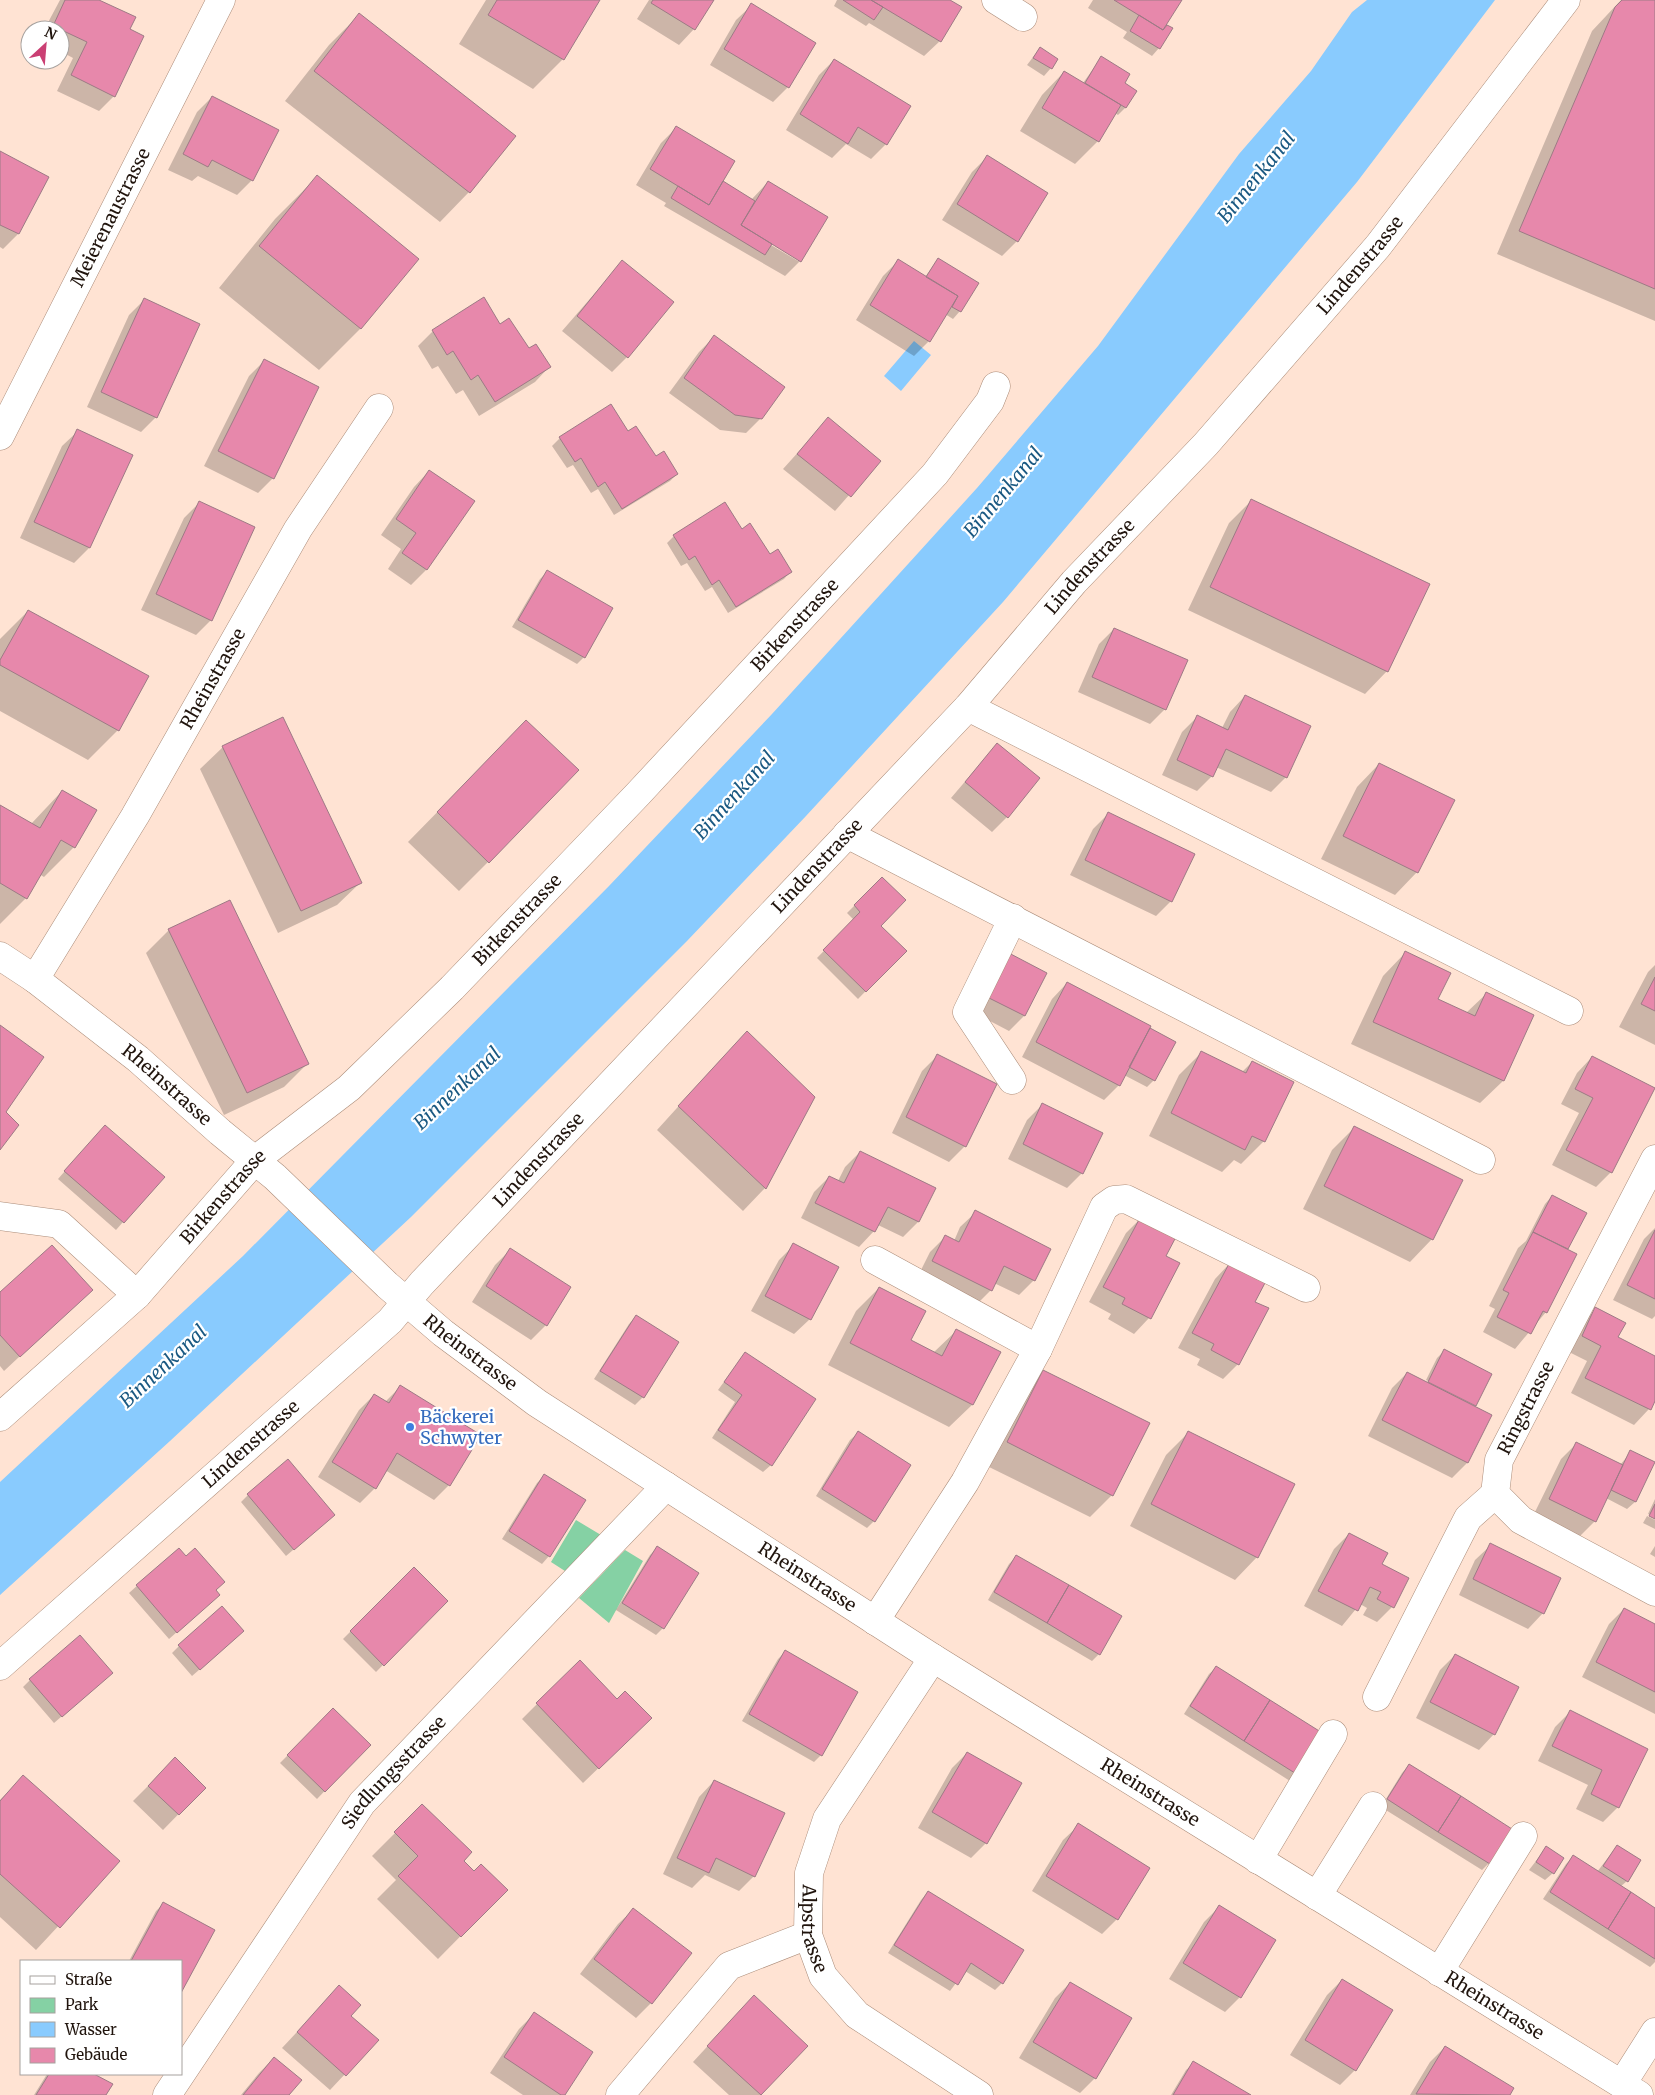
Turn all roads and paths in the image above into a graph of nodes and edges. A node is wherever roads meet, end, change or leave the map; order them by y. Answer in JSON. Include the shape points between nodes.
{"nodes":[{"id":1,"x":222,"y":0,"type":"edge"},
{"id":2,"x":996,"y":0,"type":"edge"},
{"id":3,"x":1566,"y":0,"type":"edge"},
{"id":4,"x":1023,"y":18,"type":"dead end"},
{"id":5,"x":996,"y":386,"type":"dead end"},
{"id":6,"x":379,"y":408,"type":"dead end"},
{"id":7,"x":0,"y":436,"type":"edge"},
{"id":8,"x":968,"y":707,"type":"junction"},
{"id":9,"x":847,"y":834,"type":"junction"},
{"id":10,"x":1013,"y":918,"type":"junction"},
{"id":11,"x":0,"y":956,"type":"edge"},
{"id":12,"x":35,"y":979,"type":"junction"},
{"id":13,"x":1569,"y":1011,"type":"dead end"},
{"id":14,"x":1012,"y":1080,"type":"dead end"},
{"id":15,"x":1655,"y":1159,"type":"edge"},
{"id":16,"x":1481,"y":1160,"type":"dead end"},
{"id":17,"x":265,"y":1169,"type":"junction"},
{"id":18,"x":0,"y":1216,"type":"edge"},
{"id":19,"x":875,"y":1260,"type":"dead end"},
{"id":20,"x":1306,"y":1288,"type":"dead end"},
{"id":21,"x":397,"y":1293,"type":"junction"},
{"id":22,"x":137,"y":1295,"type":"junction"},
{"id":23,"x":1038,"y":1349,"type":"junction"},
{"id":24,"x":0,"y":1417,"type":"edge"},
{"id":25,"x":666,"y":1486,"type":"junction"},
{"id":26,"x":1495,"y":1494,"type":"junction"},
{"id":27,"x":1655,"y":1592,"type":"edge"},
{"id":28,"x":875,"y":1621,"type":"junction"},
{"id":29,"x":933,"y":1658,"type":"junction"},
{"id":30,"x":0,"y":1666,"type":"edge"},
{"id":31,"x":1377,"y":1697,"type":"dead end"},
{"id":32,"x":1333,"y":1734,"type":"dead end"},
{"id":33,"x":1373,"y":1806,"type":"dead end"},
{"id":34,"x":1523,"y":1836,"type":"dead end"},
{"id":35,"x":1258,"y":1860,"type":"junction"},
{"id":36,"x":1317,"y":1896,"type":"junction"},
{"id":37,"x":808,"y":1935,"type":"junction"},
{"id":38,"x":1439,"y":1972,"type":"junction"},
{"id":39,"x":1655,"y":2032,"type":"edge"},
{"id":40,"x":182,"y":2073,"type":"edge"},
{"id":41,"x":180,"y":2075,"type":"edge"},
{"id":42,"x":1631,"y":2089,"type":"edge"},
{"id":43,"x":167,"y":2095,"type":"edge"},
{"id":44,"x":620,"y":2095,"type":"edge"},
{"id":45,"x":979,"y":2095,"type":"edge"}],
"edges":[{"from":1,"to":7,"type":"street","name":"Meierenaustrasse"},
{"from":2,"to":4,"type":"street"},
{"from":3,"to":8,"type":"street","name":"Lindenstrasse","via":[[1378,246],[1206,444],[1074,582]]},
{"from":5,"to":17,"type":"street","name":"Birkenstrasse","via":[[990,402],[935,474],[638,794],[452,988]]},
{"from":6,"to":12,"type":"street","name":"Rheinstrasse","via":[[298,529],[134,816]]},
{"from":8,"to":9,"type":"street","name":"Lindenstrasse"},
{"from":8,"to":13,"type":"street"},
{"from":9,"to":10,"type":"street"},
{"from":9,"to":21,"type":"street","name":"Lindenstrasse"},
{"from":10,"to":14,"type":"street","via":[[967,1012]]},
{"from":10,"to":16,"type":"street"},
{"from":11,"to":12,"type":"street","name":"Rheinstrasse"},
{"from":12,"to":17,"type":"street","name":"Rheinstrasse","via":[[138,1059]]},
{"from":15,"to":26,"type":"street","name":"Ringstrasse","via":[[1499,1460]]},
{"from":17,"to":21,"type":"street","name":"Rheinstrasse"},
{"from":17,"to":22,"type":"street","name":"Birkenstrasse"},
{"from":18,"to":22,"type":"street","via":[[59,1224]]},
{"from":19,"to":23,"type":"street"},
{"from":20,"to":23,"type":"street","via":[[1126,1199],[1114,1200],[1104,1207]]},
{"from":21,"to":25,"type":"street","name":"Rheinstrasse","via":[[443,1333],[536,1403]]},
{"from":21,"to":30,"type":"street","name":"Lindenstrasse","via":[[390,1321]]},
{"from":22,"to":24,"type":"street","name":"Birkenstrasse"},
{"from":23,"to":28,"type":"street","via":[[965,1482]]},
{"from":25,"to":28,"type":"street","name":"Rheinstrasse"},
{"from":25,"to":40,"type":"street","name":"Siedlungsstrasse","via":[[362,1803]]},
{"from":26,"to":27,"type":"street","via":[[1521,1520]]},
{"from":26,"to":31,"type":"street","via":[[1468,1518]]},
{"from":28,"to":29,"type":"street","name":"Rheinstrasse"},
{"from":29,"to":35,"type":"street","name":"Rheinstrasse"},
{"from":29,"to":37,"type":"street","name":"Alpstrasse","via":[[827,1819],[809,1873]]},
{"from":32,"to":35,"type":"street"},
{"from":33,"to":36,"type":"street"},
{"from":34,"to":38,"type":"street"},
{"from":35,"to":36,"type":"street","name":"Rheinstrasse"},
{"from":36,"to":38,"type":"street","name":"Rheinstrasse"},
{"from":37,"to":44,"type":"street","via":[[729,1966]]},
{"from":37,"to":45,"type":"street","name":"Alpstrasse","via":[[823,1976],[857,2015]]},
{"from":38,"to":42,"type":"street","name":"Rheinstrasse"},
{"from":39,"to":42,"type":"street"},
{"from":41,"to":43,"type":"street","name":"Siedlungsstrasse"}]}
